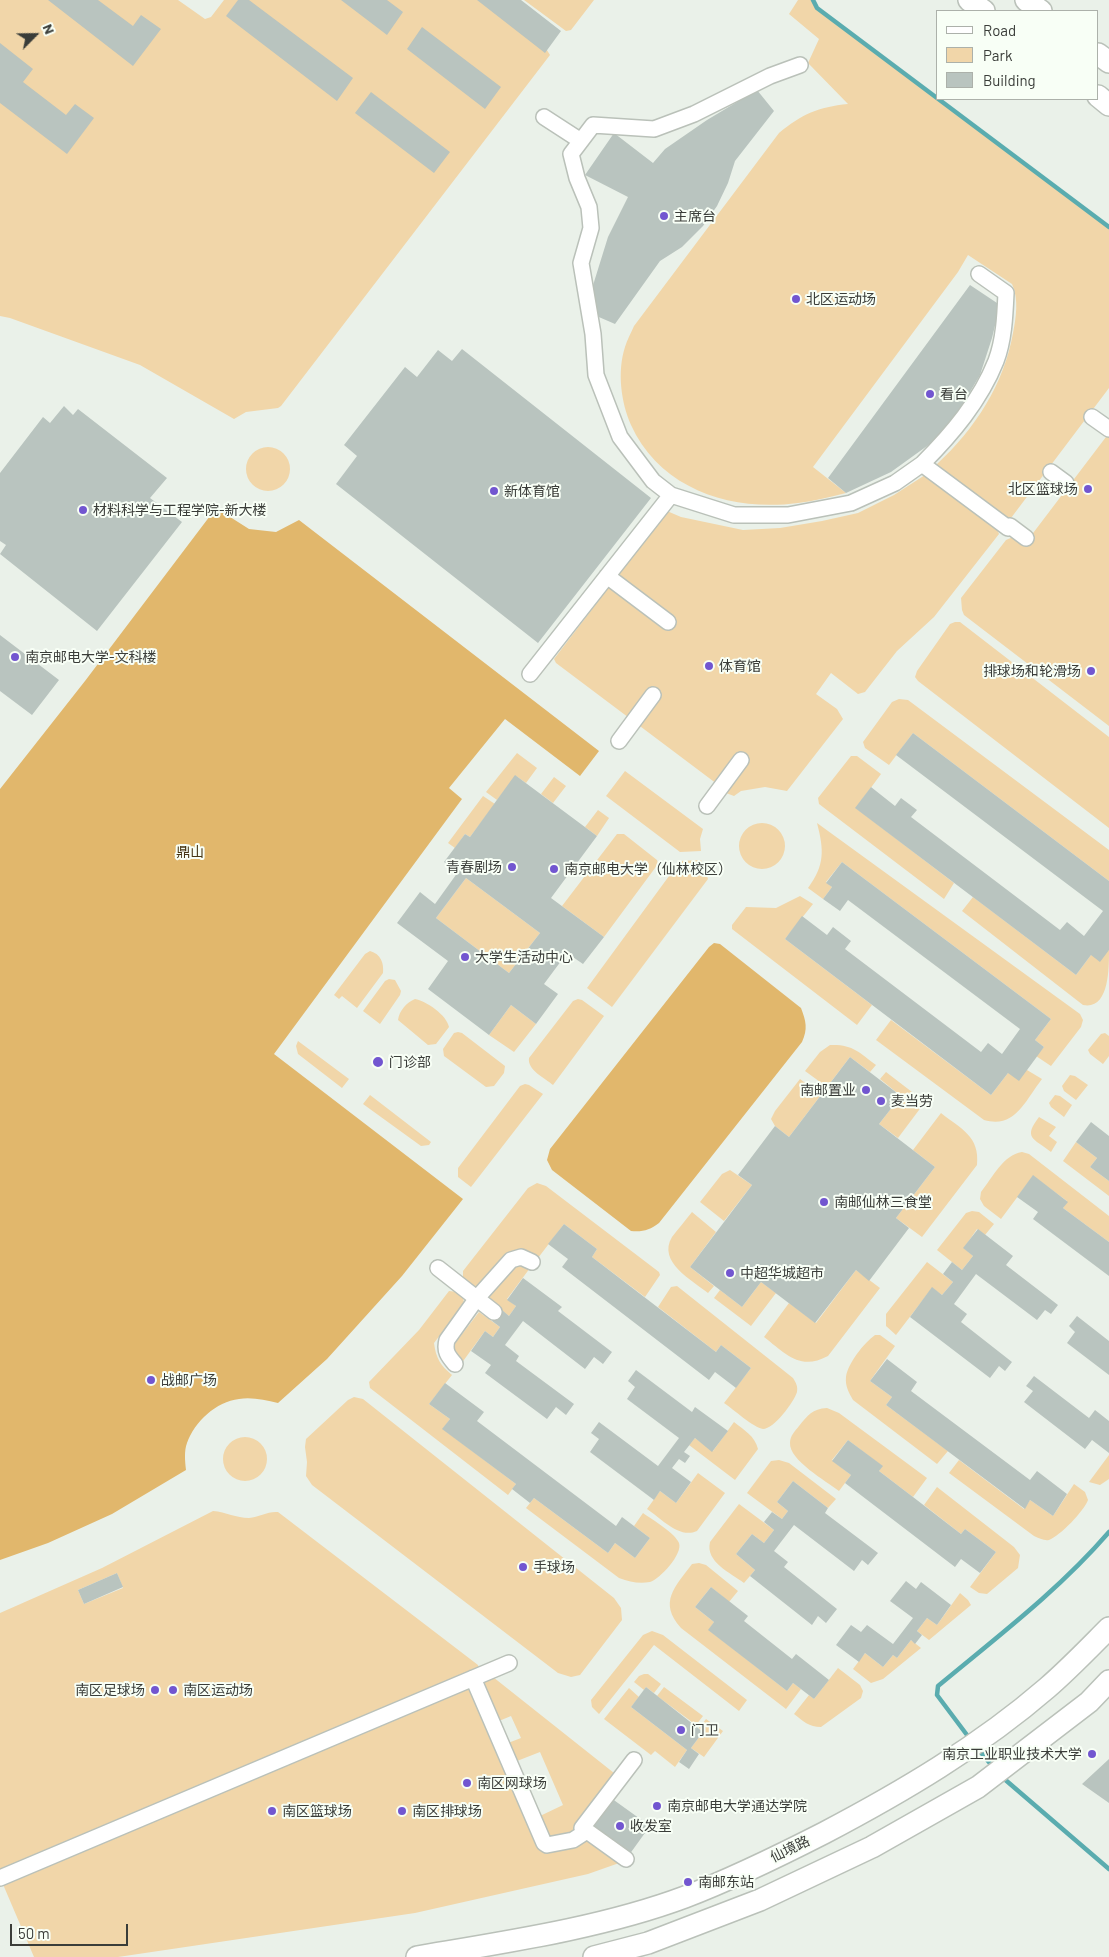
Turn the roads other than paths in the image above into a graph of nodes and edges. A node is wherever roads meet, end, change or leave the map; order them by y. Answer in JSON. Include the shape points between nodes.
{"nodes":[{"id":1,"x":969,"y":0,"type":"edge"},
{"id":2,"x":1026,"y":0,"type":"edge"},
{"id":3,"x":983,"y":10,"type":"edge"},
{"id":4,"x":1040,"y":10,"type":"edge"},
{"id":5,"x":800,"y":65,"type":"dead end"},
{"id":6,"x":1099,"y":97,"type":"edge"},
{"id":7,"x":1109,"y":105,"type":"edge"},
{"id":8,"x":544,"y":117,"type":"dead end"},
{"id":9,"x":581,"y":141,"type":"junction"},
{"id":10,"x":979,"y":274,"type":"dead end"},
{"id":11,"x":1092,"y":417,"type":"dead end"},
{"id":12,"x":1109,"y":429,"type":"edge"},
{"id":13,"x":922,"y":464,"type":"junction"},
{"id":14,"x":1051,"y":472,"type":"dead end"},
{"id":15,"x":1066,"y":483,"type":"dead end"},
{"id":16,"x":670,"y":495,"type":"junction"},
{"id":17,"x":1026,"y":538,"type":"dead end"},
{"id":18,"x":607,"y":576,"type":"junction"},
{"id":19,"x":668,"y":622,"type":"dead end"},
{"id":20,"x":530,"y":674,"type":"dead end"},
{"id":21,"x":654,"y":695,"type":"dead end"},
{"id":22,"x":619,"y":741,"type":"dead end"},
{"id":23,"x":741,"y":760,"type":"dead end"},
{"id":24,"x":707,"y":806,"type":"dead end"},
{"id":25,"x":532,"y":1262,"type":"dead end"},
{"id":26,"x":438,"y":1268,"type":"dead end"},
{"id":27,"x":477,"y":1298,"type":"junction"},
{"id":28,"x":494,"y":1312,"type":"dead end"},
{"id":29,"x":455,"y":1364,"type":"dead end"},
{"id":30,"x":1109,"y":1628,"type":"edge"},
{"id":31,"x":509,"y":1663,"type":"dead end"},
{"id":32,"x":473,"y":1678,"type":"junction"},
{"id":33,"x":1109,"y":1681,"type":"edge"},
{"id":34,"x":634,"y":1760,"type":"dead end"},
{"id":35,"x":587,"y":1831,"type":"junction"},
{"id":36,"x":626,"y":1859,"type":"dead end"},
{"id":37,"x":0,"y":1878,"type":"edge"},
{"id":38,"x":417,"y":1957,"type":"edge"},
{"id":39,"x":594,"y":1957,"type":"edge"}],
"edges":[{"from":1,"to":3,"type":"main road"},
{"from":2,"to":4,"type":"main road"},
{"from":5,"to":9,"type":"street","via":[[654,129],[592,126]]},
{"from":6,"to":7,"type":"main road"},
{"from":8,"to":9,"type":"street"},
{"from":9,"to":16,"type":"street","via":[[572,154],[590,214],[591,228],[581,263],[596,375],[620,437],[653,481]]},
{"from":10,"to":13,"type":"street","via":[[1006,293],[1005,318],[996,360],[975,401],[951,435]]},
{"from":11,"to":12,"type":"street"},
{"from":13,"to":16,"type":"street","via":[[895,483],[851,503],[788,515],[734,515]]},
{"from":13,"to":17,"type":"street"},
{"from":14,"to":15,"type":"street"},
{"from":16,"to":18,"type":"street"},
{"from":18,"to":19,"type":"street"},
{"from":18,"to":20,"type":"street"},
{"from":21,"to":22,"type":"street"},
{"from":23,"to":24,"type":"street"},
{"from":25,"to":27,"type":"street","via":[[521,1257],[511,1260]]},
{"from":26,"to":27,"type":"street"},
{"from":27,"to":28,"type":"street"},
{"from":27,"to":29,"type":"street","via":[[447,1340],[445,1347]]},
{"from":30,"to":38,"type":"main road","name":"仙境路","via":[[1047,1688],[956,1756],[865,1811],[786,1853],[684,1897],[624,1916],[529,1938]]},
{"from":31,"to":32,"type":"street"},
{"from":32,"to":35,"type":"street","via":[[544,1843],[573,1840]]},
{"from":32,"to":37,"type":"street"},
{"from":33,"to":39,"type":"main road","via":[[1089,1702],[978,1787],[872,1847],[767,1897],[648,1942]]},
{"from":34,"to":35,"type":"street","via":[[582,1828]]},
{"from":35,"to":36,"type":"street"}]}
